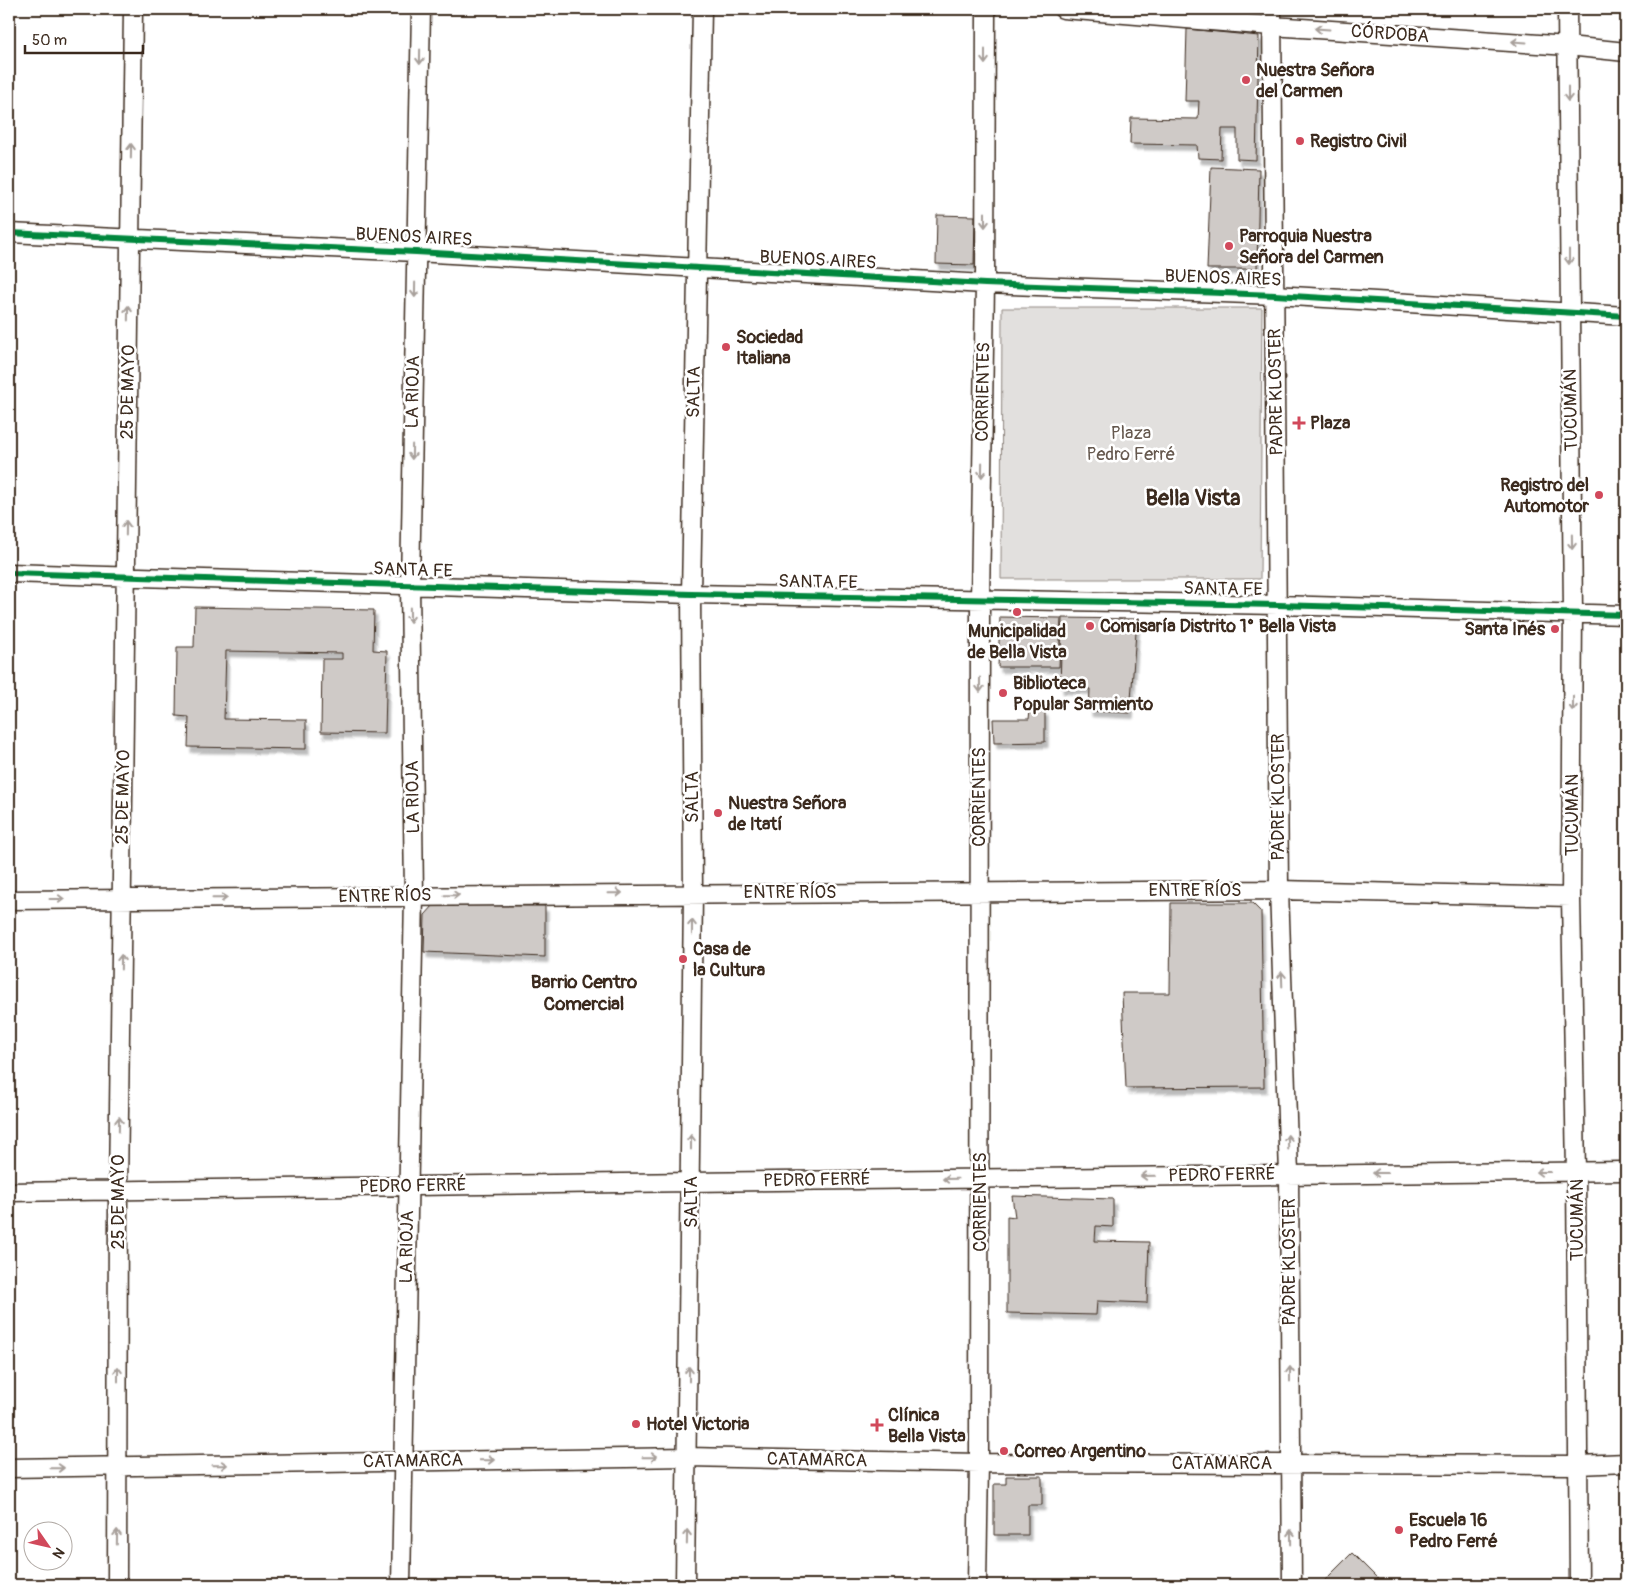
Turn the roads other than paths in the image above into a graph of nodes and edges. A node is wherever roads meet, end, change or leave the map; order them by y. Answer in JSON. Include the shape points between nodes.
{"nodes":[{"id":1,"x":134,"y":9,"type":"edge"},
{"id":2,"x":421,"y":9,"type":"edge"},
{"id":3,"x":702,"y":9,"type":"edge"},
{"id":4,"x":986,"y":9,"type":"edge"},
{"id":5,"x":1063,"y":9,"type":"edge"},
{"id":6,"x":1567,"y":9,"type":"edge"},
{"id":7,"x":1272,"y":17,"type":"edge"},
{"id":8,"x":1568,"y":46,"type":"junction"},
{"id":9,"x":1626,"y":52,"type":"edge"},
{"id":10,"x":9,"y":233,"type":"edge"},
{"id":11,"x":129,"y":239,"type":"junction"},
{"id":12,"x":416,"y":252,"type":"junction"},
{"id":13,"x":696,"y":268,"type":"junction"},
{"id":14,"x":985,"y":284,"type":"junction"},
{"id":15,"x":1275,"y":295,"type":"junction"},
{"id":16,"x":1570,"y":314,"type":"junction"},
{"id":17,"x":1626,"y":316,"type":"edge"},
{"id":18,"x":9,"y":573,"type":"edge"},
{"id":19,"x":126,"y":577,"type":"junction"},
{"id":20,"x":410,"y":585,"type":"junction"},
{"id":21,"x":691,"y":594,"type":"junction"},
{"id":22,"x":980,"y":600,"type":"junction"},
{"id":23,"x":1278,"y":605,"type":"junction"},
{"id":24,"x":1573,"y":613,"type":"junction"},
{"id":25,"x":1626,"y":615,"type":"edge"},
{"id":26,"x":1279,"y":890,"type":"junction"},
{"id":27,"x":979,"y":891,"type":"junction"},
{"id":28,"x":693,"y":893,"type":"junction"},
{"id":29,"x":414,"y":896,"type":"junction"},
{"id":30,"x":1571,"y":897,"type":"junction"},
{"id":31,"x":122,"y":899,"type":"junction"},
{"id":32,"x":9,"y":900,"type":"edge"},
{"id":33,"x":1626,"y":1171,"type":"edge"},
{"id":34,"x":1576,"y":1172,"type":"junction"},
{"id":35,"x":1289,"y":1174,"type":"junction"},
{"id":36,"x":980,"y":1179,"type":"junction"},
{"id":37,"x":691,"y":1182,"type":"junction"},
{"id":38,"x":409,"y":1186,"type":"junction"},
{"id":39,"x":118,"y":1190,"type":"junction"},
{"id":40,"x":9,"y":1192,"type":"edge"},
{"id":41,"x":688,"y":1457,"type":"junction"},
{"id":42,"x":402,"y":1461,"type":"junction"},
{"id":43,"x":979,"y":1463,"type":"junction"},
{"id":44,"x":1290,"y":1463,"type":"junction"},
{"id":45,"x":1626,"y":1463,"type":"edge"},
{"id":46,"x":1579,"y":1465,"type":"junction"},
{"id":47,"x":118,"y":1466,"type":"junction"},
{"id":48,"x":9,"y":1468,"type":"edge"},
{"id":49,"x":117,"y":1585,"type":"edge"},
{"id":50,"x":401,"y":1585,"type":"edge"},
{"id":51,"x":685,"y":1585,"type":"edge"},
{"id":52,"x":977,"y":1585,"type":"edge"},
{"id":53,"x":1292,"y":1585,"type":"edge"},
{"id":54,"x":1579,"y":1585,"type":"edge"}],
"edges":[{"from":11,"to":1,"type":"street","name":"25 DE MAYO","one_way":true},
{"from":2,"to":12,"type":"street","name":"LA RIOJA","one_way":true},
{"from":3,"to":13,"type":"street","name":"SALTA"},
{"from":4,"to":14,"type":"street","name":"CORRIENTES","one_way":true},
{"from":5,"to":7,"type":"street","name":"CÓRDOBA"},
{"from":6,"to":8,"type":"street","name":"TUCUMÁN"},
{"from":8,"to":7,"type":"street","name":"CÓRDOBA","one_way":true},
{"from":7,"to":15,"type":"street","name":"PADRE KLOSTER"},
{"from":8,"to":9,"type":"street","name":"CÓRDOBA"},
{"from":8,"to":16,"type":"street","name":"TUCUMÁN","one_way":true},
{"from":10,"to":11,"type":"street","name":"BUENOS AIRES"},
{"from":11,"to":12,"type":"street","name":"BUENOS AIRES"},
{"from":19,"to":11,"type":"street","name":"25 DE MAYO","one_way":true},
{"from":12,"to":13,"type":"street","name":"BUENOS AIRES"},
{"from":12,"to":20,"type":"street","name":"LA RIOJA","one_way":true},
{"from":13,"to":14,"type":"street","name":"BUENOS AIRES"},
{"from":13,"to":21,"type":"street","name":"SALTA"},
{"from":14,"to":15,"type":"street","name":"BUENOS AIRES"},
{"from":14,"to":22,"type":"street","name":"CORRIENTES","one_way":true},
{"from":15,"to":16,"type":"street","name":"BUENOS AIRES"},
{"from":15,"to":23,"type":"street","name":"PADRE KLOSTER"},
{"from":16,"to":17,"type":"street","name":"BUENOS AIRES"},
{"from":16,"to":24,"type":"street","name":"TUCUMÁN","one_way":true},
{"from":18,"to":19,"type":"street","name":"SANTA FE"},
{"from":19,"to":20,"type":"street","name":"SANTA FE"},
{"from":19,"to":31,"type":"street","name":"25 DE MAYO"},
{"from":20,"to":21,"type":"street","name":"SANTA FE"},
{"from":20,"to":29,"type":"street","name":"LA RIOJA","one_way":true},
{"from":21,"to":22,"type":"street","name":"SANTA FE"},
{"from":21,"to":28,"type":"street","name":"SALTA"},
{"from":22,"to":23,"type":"street","name":"SANTA FE"},
{"from":22,"to":27,"type":"street","name":"CORRIENTES","one_way":true},
{"from":23,"to":24,"type":"street","name":"SANTA FE"},
{"from":23,"to":26,"type":"street","name":"PADRE KLOSTER"},
{"from":24,"to":25,"type":"street","name":"SANTA FE"},
{"from":24,"to":30,"type":"street","name":"TUCUMÁN","one_way":true},
{"from":26,"to":27,"type":"street","name":"ENTRE RÍOS"},
{"from":26,"to":30,"type":"street","name":"ENTRE RÍOS"},
{"from":35,"to":26,"type":"street","name":"PADRE KLOSTER","one_way":true},
{"from":27,"to":28,"type":"street","name":"ENTRE RÍOS"},
{"from":27,"to":36,"type":"street","name":"CORRIENTES"},
{"from":29,"to":28,"type":"street","name":"ENTRE RÍOS","one_way":true},
{"from":37,"to":28,"type":"street","name":"SALTA","one_way":true},
{"from":31,"to":29,"type":"street","name":"ENTRE RÍOS","one_way":true},
{"from":29,"to":38,"type":"street","name":"LA RIOJA"},
{"from":30,"to":34,"type":"street","name":"TUCUMÁN"},
{"from":32,"to":31,"type":"street","name":"ENTRE RÍOS","one_way":true},
{"from":39,"to":31,"type":"street","name":"25 DE MAYO","one_way":true},
{"from":33,"to":34,"type":"street","name":"PEDRO FERRÉ"},
{"from":34,"to":35,"type":"street","name":"PEDRO FERRÉ","one_way":true},
{"from":34,"to":46,"type":"street","name":"TUCUMÁN"},
{"from":35,"to":36,"type":"street","name":"PEDRO FERRÉ","one_way":true},
{"from":44,"to":35,"type":"street","name":"PADRE KLOSTER","one_way":true},
{"from":36,"to":37,"type":"street","name":"PEDRO FERRÉ","one_way":true},
{"from":36,"to":43,"type":"street","name":"CORRIENTES"},
{"from":37,"to":38,"type":"street","name":"PEDRO FERRÉ"},
{"from":41,"to":37,"type":"street","name":"SALTA","one_way":true},
{"from":38,"to":39,"type":"street","name":"PEDRO FERRÉ"},
{"from":38,"to":42,"type":"street","name":"LA RIOJA"},
{"from":39,"to":40,"type":"street","name":"PEDRO FERRÉ"},
{"from":47,"to":39,"type":"street","name":"25 DE MAYO","one_way":true},
{"from":42,"to":41,"type":"street","name":"CATAMARCA","one_way":true},
{"from":41,"to":43,"type":"street","name":"CATAMARCA"},
{"from":51,"to":41,"type":"street","name":"SALTA","one_way":true},
{"from":47,"to":42,"type":"street","name":"CATAMARCA","one_way":true},
{"from":42,"to":50,"type":"street","name":"LA RIOJA"},
{"from":43,"to":44,"type":"street","name":"CATAMARCA"},
{"from":43,"to":52,"type":"street","name":"CORRIENTES"},
{"from":44,"to":46,"type":"street","name":"CATAMARCA"},
{"from":53,"to":44,"type":"street","name":"PADRE KLOSTER","one_way":true},
{"from":45,"to":46,"type":"street","name":"CATAMARCA"},
{"from":46,"to":54,"type":"street","name":"TUCUMÁN"},
{"from":48,"to":47,"type":"street","name":"CATAMARCA","one_way":true},
{"from":49,"to":47,"type":"street","name":"25 DE MAYO","one_way":true}]}
